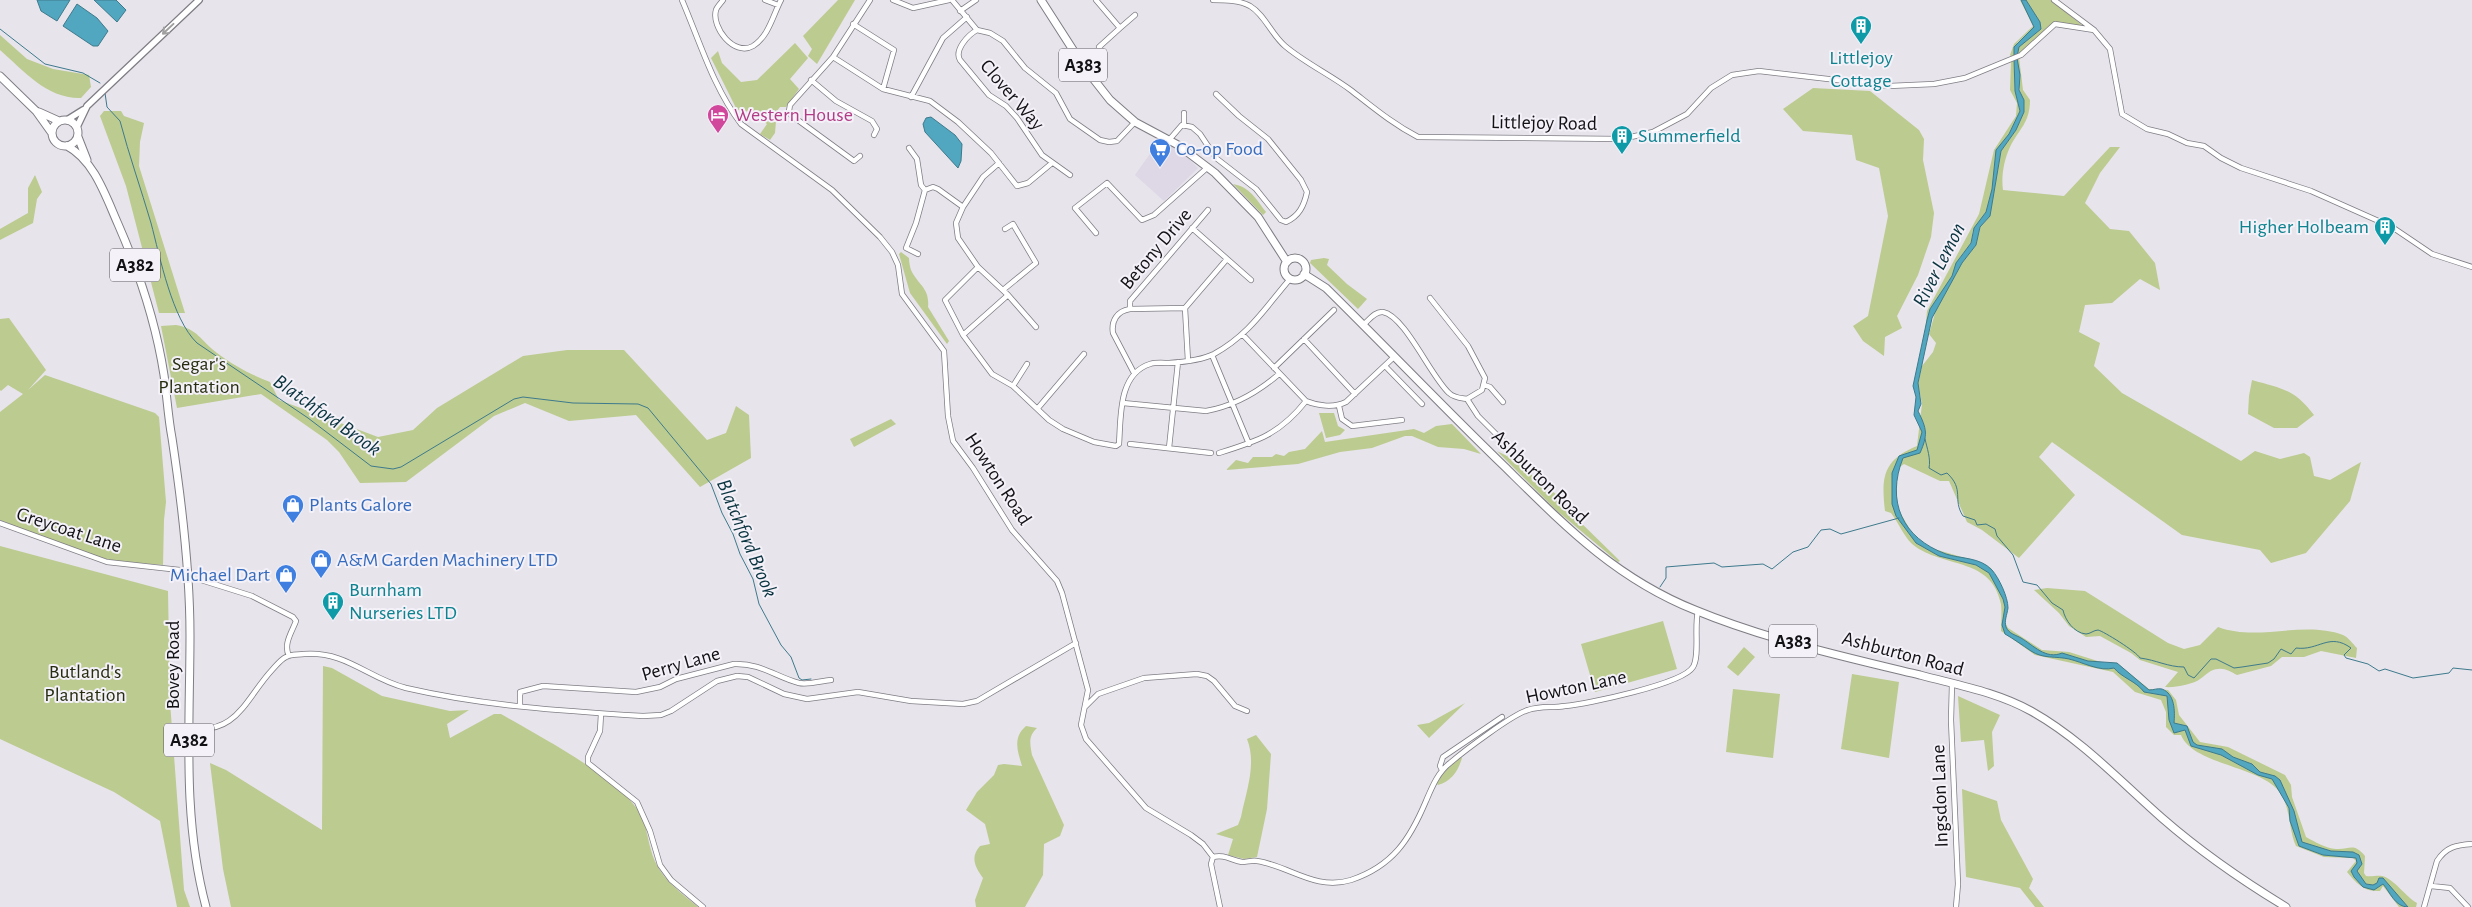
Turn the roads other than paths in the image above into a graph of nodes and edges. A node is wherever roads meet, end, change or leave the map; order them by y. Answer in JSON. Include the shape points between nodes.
{"nodes":[{"id":1,"x":199,"y":0,"type":"edge"},
{"id":2,"x":682,"y":0,"type":"edge"},
{"id":3,"x":723,"y":0,"type":"edge"},
{"id":4,"x":766,"y":0,"type":"edge"},
{"id":5,"x":781,"y":0,"type":"edge"},
{"id":6,"x":870,"y":0,"type":"edge"},
{"id":7,"x":893,"y":0,"type":"edge"},
{"id":8,"x":950,"y":0,"type":"edge"},
{"id":9,"x":976,"y":0,"type":"edge"},
{"id":10,"x":1041,"y":0,"type":"edge"},
{"id":11,"x":1096,"y":0,"type":"edge"},
{"id":12,"x":1213,"y":0,"type":"edge"},
{"id":13,"x":2054,"y":0,"type":"edge"},
{"id":14,"x":778,"y":5,"type":"junction"},
{"id":15,"x":960,"y":11,"type":"junction"},
{"id":16,"x":1135,"y":15,"type":"dead end"},
{"id":17,"x":967,"y":16,"type":"junction"},
{"id":18,"x":853,"y":24,"type":"junction"},
{"id":19,"x":1120,"y":28,"type":"junction"},
{"id":20,"x":977,"y":30,"type":"junction"},
{"id":21,"x":2094,"y":30,"type":"junction"},
{"id":22,"x":1102,"y":50,"type":"dead end"},
{"id":23,"x":833,"y":57,"type":"junction"},
{"id":24,"x":0,"y":76,"type":"edge"},
{"id":25,"x":811,"y":80,"type":"junction"},
{"id":26,"x":883,"y":89,"type":"junction"},
{"id":27,"x":1216,"y":94,"type":"dead end"},
{"id":28,"x":911,"y":96,"type":"junction"},
{"id":29,"x":83,"y":110,"type":"junction"},
{"id":30,"x":36,"y":111,"type":"junction"},
{"id":31,"x":1184,"y":113,"type":"dead end"},
{"id":32,"x":63,"y":120,"type":"junction"},
{"id":33,"x":1135,"y":122,"type":"junction"},
{"id":34,"x":1184,"y":125,"type":"junction"},
{"id":35,"x":77,"y":127,"type":"junction"},
{"id":36,"x":51,"y":132,"type":"junction"},
{"id":37,"x":874,"y":134,"type":"dead end"},
{"id":38,"x":78,"y":137,"type":"junction"},
{"id":39,"x":1169,"y":140,"type":"junction"},
{"id":40,"x":67,"y":146,"type":"junction"},
{"id":41,"x":909,"y":148,"type":"dead end"},
{"id":42,"x":860,"y":156,"type":"dead end"},
{"id":43,"x":854,"y":161,"type":"junction"},
{"id":44,"x":87,"y":162,"type":"junction"},
{"id":45,"x":999,"y":163,"type":"junction"},
{"id":46,"x":1052,"y":163,"type":"junction"},
{"id":47,"x":850,"y":167,"type":"dead end"},
{"id":48,"x":1208,"y":168,"type":"junction"},
{"id":49,"x":1070,"y":175,"type":"dead end"},
{"id":50,"x":925,"y":190,"type":"junction"},
{"id":51,"x":963,"y":207,"type":"junction"},
{"id":52,"x":1208,"y":210,"type":"dead end"},
{"id":53,"x":1192,"y":228,"type":"junction"},
{"id":54,"x":1005,"y":229,"type":"dead end"},
{"id":55,"x":1096,"y":234,"type":"dead end"},
{"id":56,"x":918,"y":254,"type":"dead end"},
{"id":57,"x":1227,"y":259,"type":"junction"},
{"id":58,"x":1287,"y":262,"type":"junction"},
{"id":59,"x":978,"y":267,"type":"junction"},
{"id":60,"x":2472,"y":267,"type":"edge"},
{"id":61,"x":1304,"y":274,"type":"junction"},
{"id":62,"x":1290,"y":279,"type":"junction"},
{"id":63,"x":1251,"y":280,"type":"dead end"},
{"id":64,"x":1003,"y":290,"type":"junction"},
{"id":65,"x":1008,"y":295,"type":"junction"},
{"id":66,"x":1430,"y":298,"type":"dead end"},
{"id":67,"x":1185,"y":308,"type":"junction"},
{"id":68,"x":1130,"y":309,"type":"junction"},
{"id":69,"x":1334,"y":310,"type":"dead end"},
{"id":70,"x":1364,"y":324,"type":"junction"},
{"id":71,"x":1036,"y":327,"type":"dead end"},
{"id":72,"x":963,"y":335,"type":"junction"},
{"id":73,"x":1243,"y":335,"type":"junction"},
{"id":74,"x":1304,"y":339,"type":"junction"},
{"id":75,"x":1084,"y":354,"type":"dead end"},
{"id":76,"x":1212,"y":355,"type":"junction"},
{"id":77,"x":1395,"y":356,"type":"junction"},
{"id":78,"x":1188,"y":361,"type":"junction"},
{"id":79,"x":1178,"y":362,"type":"junction"},
{"id":80,"x":1027,"y":364,"type":"dead end"},
{"id":81,"x":1386,"y":366,"type":"junction"},
{"id":82,"x":1274,"y":368,"type":"junction"},
{"id":83,"x":1134,"y":374,"type":"junction"},
{"id":84,"x":1279,"y":374,"type":"junction"},
{"id":85,"x":1484,"y":385,"type":"junction"},
{"id":86,"x":1013,"y":386,"type":"junction"},
{"id":87,"x":1355,"y":394,"type":"junction"},
{"id":88,"x":1468,"y":399,"type":"junction"},
{"id":89,"x":1306,"y":401,"type":"junction"},
{"id":90,"x":1503,"y":402,"type":"dead end"},
{"id":91,"x":1123,"y":403,"type":"junction"},
{"id":92,"x":1232,"y":404,"type":"junction"},
{"id":93,"x":1422,"y":404,"type":"dead end"},
{"id":94,"x":1338,"y":406,"type":"junction"},
{"id":95,"x":1038,"y":408,"type":"junction"},
{"id":96,"x":1174,"y":408,"type":"junction"},
{"id":97,"x":1402,"y":420,"type":"dead end"},
{"id":98,"x":1130,"y":444,"type":"dead end"},
{"id":99,"x":1249,"y":444,"type":"junction"},
{"id":100,"x":1506,"y":444,"type":"dead end"},
{"id":101,"x":1169,"y":448,"type":"junction"},
{"id":102,"x":1211,"y":453,"type":"dead end"},
{"id":103,"x":1219,"y":453,"type":"dead end"},
{"id":104,"x":0,"y":523,"type":"edge"},
{"id":105,"x":189,"y":571,"type":"junction"},
{"id":106,"x":201,"y":580,"type":"dead end"},
{"id":107,"x":1698,"y":611,"type":"junction"},
{"id":108,"x":1076,"y":643,"type":"junction"},
{"id":109,"x":289,"y":656,"type":"junction"},
{"id":110,"x":831,"y":680,"type":"dead end"},
{"id":111,"x":1952,"y":684,"type":"junction"},
{"id":112,"x":1088,"y":690,"type":"junction"},
{"id":113,"x":1098,"y":694,"type":"junction"},
{"id":114,"x":520,"y":706,"type":"junction"},
{"id":115,"x":1085,"y":707,"type":"junction"},
{"id":116,"x":1247,"y":711,"type":"dead end"},
{"id":117,"x":601,"y":714,"type":"junction"},
{"id":118,"x":1502,"y":717,"type":"dead end"},
{"id":119,"x":189,"y":727,"type":"junction"},
{"id":120,"x":1442,"y":770,"type":"junction"},
{"id":121,"x":2472,"y":844,"type":"edge"},
{"id":122,"x":1213,"y":857,"type":"junction"},
{"id":123,"x":2431,"y":886,"type":"junction"},
{"id":124,"x":206,"y":907,"type":"edge"},
{"id":125,"x":703,"y":907,"type":"edge"},
{"id":126,"x":1220,"y":907,"type":"edge"},
{"id":127,"x":1956,"y":907,"type":"edge"},
{"id":128,"x":2286,"y":907,"type":"edge"},
{"id":129,"x":2424,"y":907,"type":"edge"},
{"id":130,"x":2468,"y":907,"type":"edge"}],
"edges":[{"from":1,"to":29,"type":"street","one_way":true},
{"from":2,"to":108,"type":"street","name":"Howton Road","via":[[704,57],[741,124],[832,190],[892,252],[898,265],[902,294],[944,351],[953,441],[1012,530],[1057,581]]},
{"from":3,"to":14,"type":"street","via":[[716,10],[716,21],[722,35],[744,48],[753,46],[770,27]]},
{"from":4,"to":14,"type":"street"},
{"from":5,"to":14,"type":"street"},
{"from":6,"to":18,"type":"street"},
{"from":7,"to":8,"type":"street","via":[[913,8]]},
{"from":8,"to":15,"type":"street"},
{"from":9,"to":15,"type":"street"},
{"from":10,"to":33,"type":"main road","number":"A383","via":[[1100,89]]},
{"from":11,"to":19,"type":"street"},
{"from":12,"to":21,"type":"street","name":"Littlejoy Road","via":[[1237,1],[1250,6],[1286,47],[1352,91],[1398,127],[1418,137],[1622,139],[1652,132],[1687,114],[1710,88],[1732,75],[1759,71],[1889,86],[1934,84],[1965,78],[2022,55],[2055,24]]},
{"from":13,"to":21,"type":"street"},
{"from":15,"to":17,"type":"street"},
{"from":16,"to":19,"type":"street"},
{"from":17,"to":20,"type":"street"},
{"from":17,"to":28,"type":"street","via":[[943,38]]},
{"from":18,"to":23,"type":"street"},
{"from":18,"to":26,"type":"street","via":[[894,50]]},
{"from":19,"to":22,"type":"street","via":[[1099,46]]},
{"from":20,"to":33,"type":"street","via":[[990,32],[1003,41],[1025,68],[1056,93],[1070,119],[1100,140],[1117,141]]},
{"from":20,"to":46,"type":"street","name":"Clover Way","via":[[959,49],[960,60],[989,95],[1017,118],[1042,155]]},
{"from":21,"to":60,"type":"street","via":[[2110,49],[2122,114],[2147,129],[2204,146],[2241,168],[2311,191],[2392,227],[2432,254]]},
{"from":23,"to":25,"type":"street"},
{"from":23,"to":26,"type":"street"},
{"from":24,"to":30,"type":"main road"},
{"from":25,"to":37,"type":"street","via":[[836,101],[872,121],[877,129]]},
{"from":25,"to":43,"type":"street","via":[[790,105],[791,115]]},
{"from":26,"to":28,"type":"street"},
{"from":27,"to":34,"type":"street","via":[[1268,139],[1301,180],[1307,192],[1298,213],[1286,222],[1281,220],[1263,196],[1216,158],[1200,134]]},
{"from":28,"to":45,"type":"street","via":[[925,100],[958,122]]},
{"from":29,"to":32,"type":"street"},
{"from":29,"to":35,"type":"street"},
{"from":30,"to":32,"type":"main road"},
{"from":30,"to":36,"type":"main road"},
{"from":31,"to":34,"type":"street"},
{"from":32,"to":35,"type":"main road"},
{"from":32,"to":36,"type":"main road","via":[[54,125]]},
{"from":33,"to":39,"type":"main road","number":"A383"},
{"from":34,"to":39,"type":"street","via":[[1177,128]]},
{"from":35,"to":38,"type":"main road"},
{"from":36,"to":40,"type":"main road","via":[[54,142]]},
{"from":38,"to":40,"type":"main road"},
{"from":38,"to":44,"type":"main road","number":"A382"},
{"from":39,"to":48,"type":"main road","number":"A383"},
{"from":40,"to":44,"type":"main road","number":"A382"},
{"from":41,"to":50,"type":"street","via":[[917,159],[921,185]]},
{"from":42,"to":43,"type":"street"},
{"from":43,"to":47,"type":"street"},
{"from":44,"to":105,"type":"main road","number":"A382","via":[[110,205],[134,262],[152,323],[164,375]]},
{"from":45,"to":46,"type":"street","via":[[1020,187]]},
{"from":45,"to":51,"type":"street","via":[[982,177]]},
{"from":46,"to":49,"type":"street","name":"Clover Way"},
{"from":48,"to":55,"type":"street","via":[[1142,220],[1107,183],[1075,208]]},
{"from":48,"to":58,"type":"main road","number":"A383","via":[[1258,217]]},
{"from":50,"to":51,"type":"street","via":[[938,189]]},
{"from":50,"to":56,"type":"street","via":[[906,248]]},
{"from":51,"to":59,"type":"street","via":[[956,223],[958,238]]},
{"from":52,"to":53,"type":"street","name":"Betony Drive"},
{"from":53,"to":57,"type":"street"},
{"from":53,"to":68,"type":"street","name":"Betony Drive","via":[[1130,302]]},
{"from":54,"to":64,"type":"street","via":[[1013,224],[1036,263]]},
{"from":57,"to":63,"type":"street"},
{"from":57,"to":67,"type":"street"},
{"from":58,"to":61,"type":"main road","name":"Ashburton Road","number":"A383","via":[[1301,261],[1305,267]]},
{"from":58,"to":62,"type":"main road","number":"A383","via":[[1284,270]]},
{"from":59,"to":64,"type":"street"},
{"from":59,"to":72,"type":"street","via":[[945,298]]},
{"from":61,"to":62,"type":"main road","via":[[1300,279]]},
{"from":61,"to":70,"type":"main road","name":"Ashburton Road","number":"A383","via":[[1326,288]]},
{"from":62,"to":73,"type":"street"},
{"from":64,"to":65,"type":"street"},
{"from":65,"to":71,"type":"street"},
{"from":65,"to":72,"type":"street"},
{"from":66,"to":85,"type":"street","via":[[1468,346],[1485,378]]},
{"from":67,"to":68,"type":"street"},
{"from":67,"to":78,"type":"street"},
{"from":68,"to":83,"type":"street","name":"Betony Drive","via":[[1116,316],[1112,327],[1115,340]]},
{"from":69,"to":74,"type":"street"},
{"from":70,"to":77,"type":"main road","name":"Ashburton Road","number":"A383"},
{"from":70,"to":88,"type":"street","via":[[1378,313],[1390,316],[1404,328],[1450,393]]},
{"from":72,"to":86,"type":"street","via":[[992,374]]},
{"from":73,"to":76,"type":"street"},
{"from":73,"to":82,"type":"street"},
{"from":74,"to":82,"type":"street"},
{"from":74,"to":87,"type":"street"},
{"from":75,"to":95,"type":"street"},
{"from":76,"to":78,"type":"street"},
{"from":76,"to":92,"type":"street"},
{"from":77,"to":81,"type":"street"},
{"from":77,"to":107,"type":"main road","name":"Ashburton Road","number":"A383","via":[[1577,536],[1634,580]]},
{"from":78,"to":79,"type":"street"},
{"from":79,"to":83,"type":"street","via":[[1150,364]]},
{"from":79,"to":96,"type":"street"},
{"from":80,"to":86,"type":"street"},
{"from":81,"to":87,"type":"street"},
{"from":81,"to":93,"type":"street"},
{"from":82,"to":84,"type":"street"},
{"from":83,"to":91,"type":"street","via":[[1124,391]]},
{"from":84,"to":89,"type":"street"},
{"from":84,"to":92,"type":"street"},
{"from":85,"to":88,"type":"street","via":[[1478,394]]},
{"from":85,"to":90,"type":"street","via":[[1490,387]]},
{"from":86,"to":95,"type":"street"},
{"from":87,"to":94,"type":"street"},
{"from":88,"to":100,"type":"street","via":[[1478,416]]},
{"from":89,"to":94,"type":"street"},
{"from":89,"to":99,"type":"street","via":[[1284,425]]},
{"from":91,"to":95,"type":"street","via":[[1119,444],[1116,446],[1094,442],[1063,429]]},
{"from":91,"to":96,"type":"street"},
{"from":92,"to":96,"type":"street","via":[[1206,411]]},
{"from":92,"to":99,"type":"street"},
{"from":94,"to":97,"type":"street","via":[[1342,419],[1352,426]]},
{"from":96,"to":101,"type":"street"},
{"from":98,"to":101,"type":"street"},
{"from":99,"to":103,"type":"street"},
{"from":101,"to":102,"type":"street"},
{"from":104,"to":105,"type":"street","name":"Greycoat Lane","via":[[107,562]]},
{"from":105,"to":119,"type":"main road","name":"Bovey Road","number":"A382"},
{"from":106,"to":109,"type":"street","via":[[252,596],[293,617],[296,621],[287,644]]},
{"from":107,"to":111,"type":"main road","name":"Ashburton Road","number":"A383","via":[[1814,647]]},
{"from":107,"to":120,"type":"street","name":"Howton Lane","via":[[1696,658],[1685,675],[1664,684],[1582,704],[1526,710]]},
{"from":108,"to":112,"type":"street","name":"Howton Road"},
{"from":108,"to":117,"type":"street","via":[[976,701],[963,704],[911,701],[858,692],[807,699],[737,676],[717,681],[661,715]]},
{"from":109,"to":114,"type":"street","via":[[328,654],[346,660],[375,677],[407,688]]},
{"from":109,"to":119,"type":"street","via":[[283,658],[264,679],[243,712],[217,727],[199,730]]},
{"from":110,"to":114,"type":"street","name":"Perry Lane","via":[[801,683],[772,671],[734,664],[636,692],[529,688],[520,692]]},
{"from":111,"to":127,"type":"street","name":"Ingsdon Lane"},
{"from":111,"to":128,"type":"main road","name":"Ashburton Road","number":"A383","via":[[1995,696],[2029,710],[2057,727],[2102,762],[2201,850]]},
{"from":112,"to":113,"type":"street","via":[[1091,694]]},
{"from":112,"to":115,"type":"street","name":"Howton Road"},
{"from":113,"to":115,"type":"street"},
{"from":113,"to":116,"type":"street","via":[[1144,678],[1197,674],[1214,681],[1235,706]]},
{"from":114,"to":117,"type":"street"},
{"from":115,"to":122,"type":"street","name":"Howton Road","via":[[1081,725],[1086,739],[1146,808],[1191,835]]},
{"from":117,"to":125,"type":"street","via":[[600,731],[588,763],[637,802],[660,864],[671,880]]},
{"from":118,"to":120,"type":"street","via":[[1443,757]]},
{"from":119,"to":124,"type":"main road","name":"Bovey Road","number":"A382","via":[[188,786],[200,885]]},
{"from":120,"to":122,"type":"street","name":"Howton Lane","via":[[1400,848],[1388,862],[1364,875],[1348,881],[1325,882],[1257,861],[1244,862],[1220,855]]},
{"from":121,"to":123,"type":"street","via":[[2445,850],[2437,861]]},
{"from":122,"to":126,"type":"street","via":[[1211,864]]},
{"from":123,"to":129,"type":"street"},
{"from":123,"to":130,"type":"street","via":[[2450,888]]}]}
